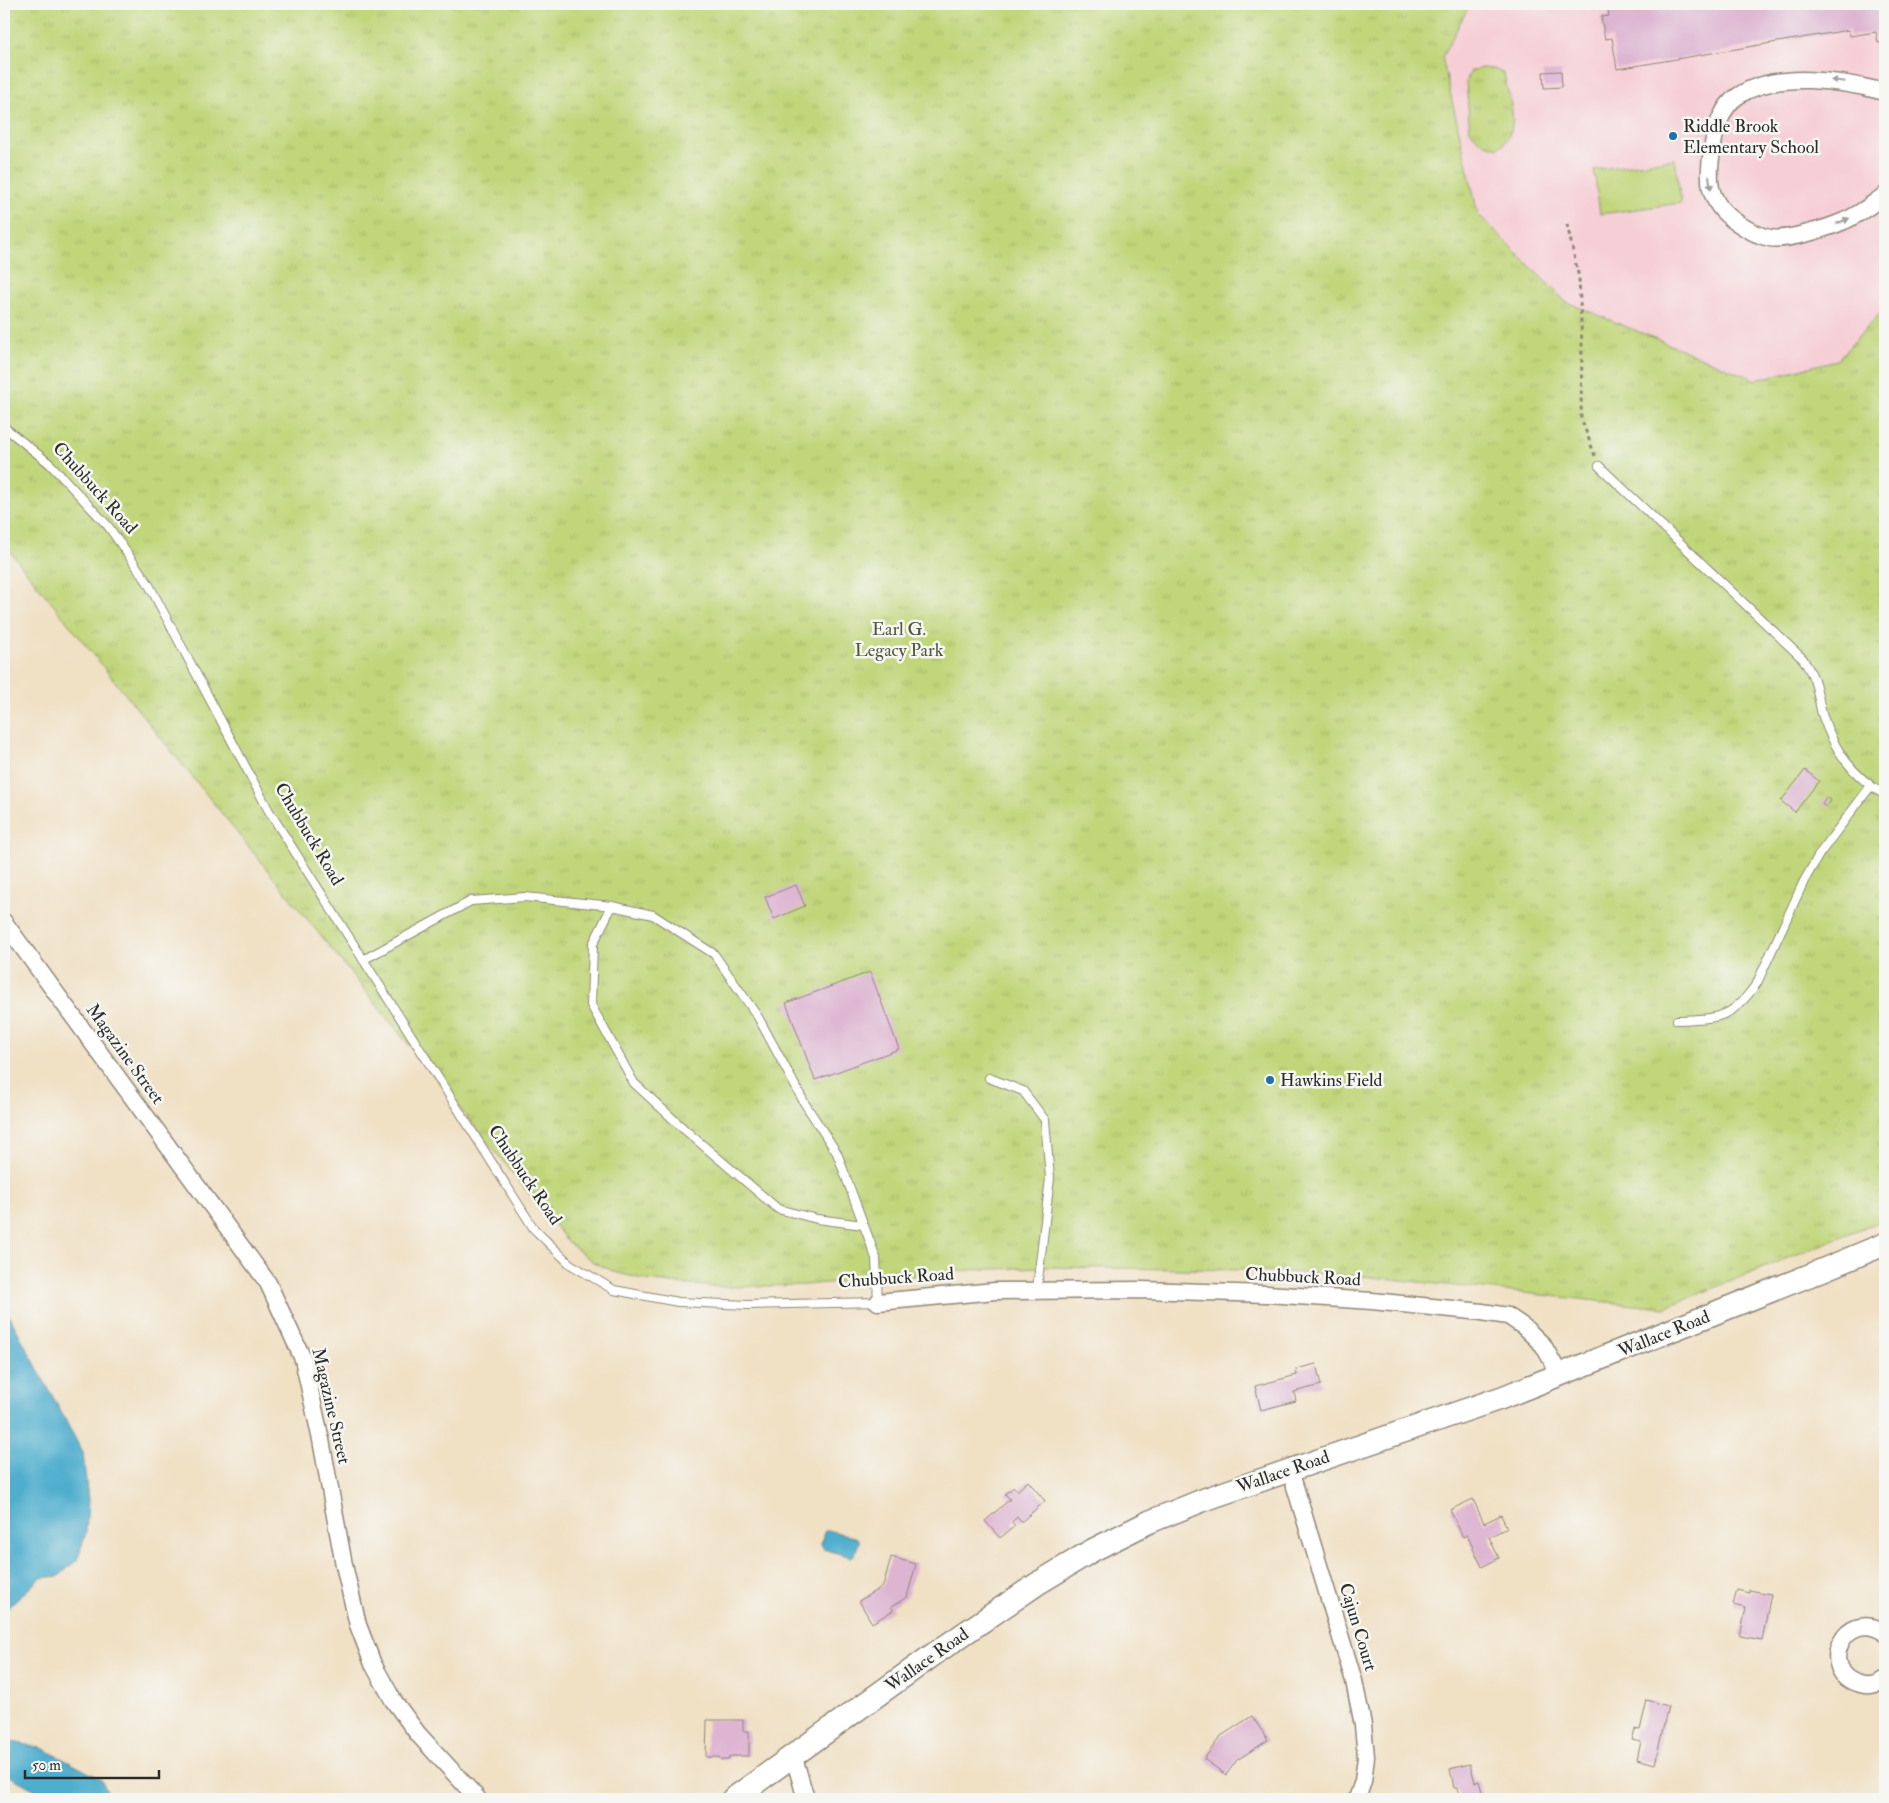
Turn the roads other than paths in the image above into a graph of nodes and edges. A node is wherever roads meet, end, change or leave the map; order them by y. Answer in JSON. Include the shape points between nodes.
{"nodes":[{"id":1,"x":1885,"y":92,"type":"edge"},
{"id":2,"x":1885,"y":195,"type":"edge"},
{"id":3,"x":4,"y":427,"type":"edge"},
{"id":4,"x":1599,"y":466,"type":"road end"},
{"id":5,"x":1870,"y":787,"type":"junction"},
{"id":6,"x":1885,"y":795,"type":"edge"},
{"id":7,"x":612,"y":906,"type":"junction"},
{"id":8,"x":4,"y":922,"type":"edge"},
{"id":9,"x":363,"y":960,"type":"junction"},
{"id":10,"x":1677,"y":1020,"type":"dead end"},
{"id":11,"x":989,"y":1078,"type":"dead end"},
{"id":12,"x":863,"y":1225,"type":"junction"},
{"id":13,"x":1885,"y":1244,"type":"edge"},
{"id":14,"x":1037,"y":1290,"type":"junction"},
{"id":15,"x":878,"y":1302,"type":"junction"},
{"id":16,"x":1560,"y":1375,"type":"junction"},
{"id":17,"x":1290,"y":1470,"type":"junction"},
{"id":18,"x":1885,"y":1632,"type":"edge"},
{"id":19,"x":1885,"y":1679,"type":"edge"},
{"id":20,"x":793,"y":1754,"type":"junction"},
{"id":21,"x":478,"y":1799,"type":"edge"},
{"id":22,"x":733,"y":1799,"type":"edge"},
{"id":23,"x":806,"y":1799,"type":"edge"},
{"id":24,"x":1357,"y":1799,"type":"edge"}],
"edges":[{"from":1,"to":2,"type":"street","one_way":true,"via":[[1844,82],[1796,80],[1763,85],[1737,96],[1722,116],[1714,137],[1709,177],[1715,201],[1722,210],[1748,230],[1770,238],[1792,237],[1844,221]]},
{"from":3,"to":9,"type":"lane","name":"Chubbuck Road","via":[[50,464],[108,526],[148,583],[269,811]]},
{"from":4,"to":5,"type":"lane","via":[[1803,659],[1814,679],[1833,742],[1846,763]]},
{"from":5,"to":6,"type":"lane"},
{"from":5,"to":10,"type":"lane","via":[[1820,853],[1747,998],[1724,1015]]},
{"from":7,"to":9,"type":"lane","via":[[525,897],[471,901]]},
{"from":7,"to":12,"type":"lane","via":[[654,916],[714,954],[758,1017],[805,1104],[837,1153]]},
{"from":7,"to":12,"type":"lane","via":[[593,944],[591,1005],[634,1083],[778,1209],[817,1219]]},
{"from":8,"to":21,"type":"street","name":"Magazine Street","via":[[268,1283],[302,1359],[344,1565],[358,1625],[373,1664],[393,1700],[418,1734]]},
{"from":9,"to":15,"type":"lane","name":"Chubbuck Road","via":[[534,1229],[570,1264],[614,1290],[678,1302]]},
{"from":11,"to":14,"type":"lane","via":[[1024,1091],[1045,1120],[1050,1178]]},
{"from":12,"to":15,"type":"lane","via":[[876,1258]]},
{"from":13,"to":16,"type":"street","name":"Wallace Road"},
{"from":14,"to":15,"type":"street","name":"Chubbuck Road"},
{"from":14,"to":16,"type":"street","name":"Chubbuck Road","via":[[1267,1294],[1491,1313],[1508,1316],[1524,1327],[1543,1345]]},
{"from":16,"to":17,"type":"street","name":"Wallace Road"},
{"from":17,"to":20,"type":"street","name":"Wallace Road","via":[[1149,1522],[1093,1550],[1032,1588]]},
{"from":17,"to":24,"type":"street","name":"Cajun Court","via":[[1356,1690],[1366,1757]]},
{"from":18,"to":19,"type":"street","via":[[1866,1626],[1848,1632],[1841,1640],[1837,1660],[1840,1669],[1854,1683],[1874,1685]]},
{"from":20,"to":22,"type":"street","name":"Wallace Road"},
{"from":20,"to":23,"type":"street"}]}
